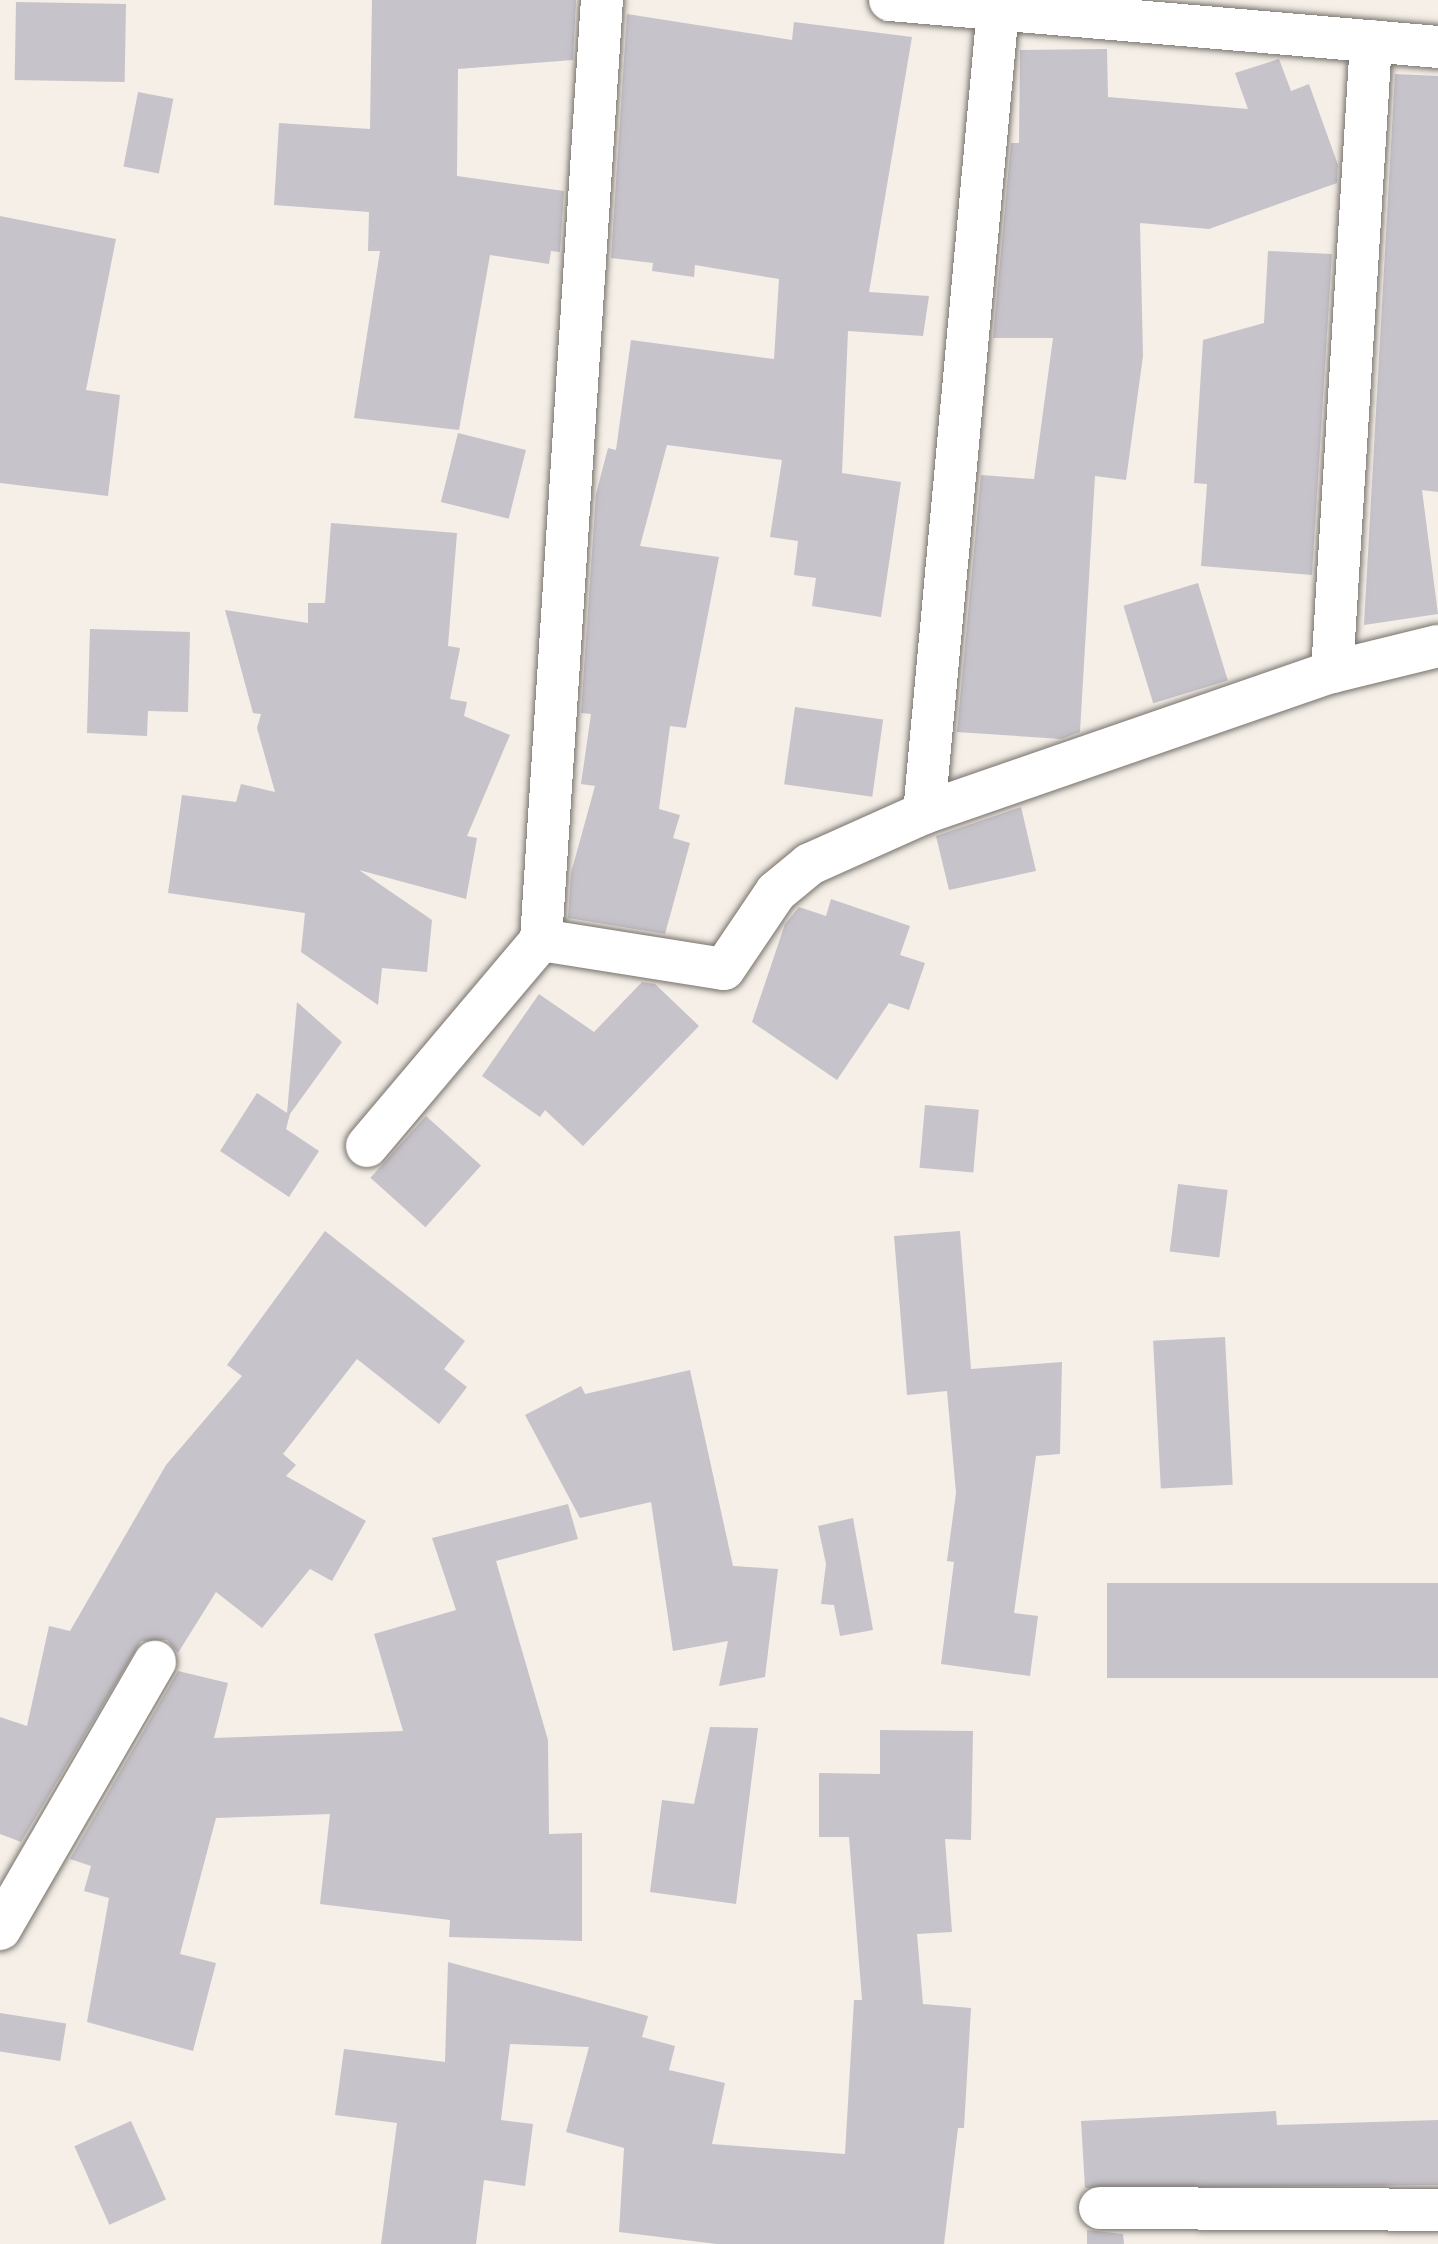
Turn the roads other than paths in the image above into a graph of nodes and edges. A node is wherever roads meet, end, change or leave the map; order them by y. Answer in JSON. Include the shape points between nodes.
{"nodes":[{"id":1,"x":602,"y":0,"type":"edge"},
{"id":2,"x":890,"y":0,"type":"edge"},
{"id":3,"x":998,"y":9,"type":"junction"},
{"id":4,"x":1371,"y":41,"type":"junction"},
{"id":5,"x":1438,"y":47,"type":"edge"},
{"id":6,"x":1438,"y":646,"type":"edge"},
{"id":7,"x":1332,"y":672,"type":"junction"},
{"id":8,"x":924,"y":813,"type":"junction"},
{"id":9,"x":541,"y":940,"type":"junction"},
{"id":10,"x":367,"y":1146,"type":"dead end"},
{"id":11,"x":155,"y":1663,"type":"dead end"},
{"id":12,"x":0,"y":1929,"type":"edge"},
{"id":13,"x":1100,"y":2208,"type":"dead end"},
{"id":14,"x":1438,"y":2210,"type":"edge"}],
"edges":[{"from":1,"to":9,"type":"street"},
{"from":2,"to":3,"type":"street"},
{"from":3,"to":4,"type":"street"},
{"from":3,"to":8,"type":"street"},
{"from":4,"to":5,"type":"street"},
{"from":4,"to":7,"type":"street"},
{"from":6,"to":7,"type":"street"},
{"from":7,"to":8,"type":"street"},
{"from":8,"to":9,"type":"street","via":[[793,873],[724,970]]},
{"from":9,"to":10,"type":"street"},
{"from":11,"to":12,"type":"street"},
{"from":13,"to":14,"type":"street"}]}
